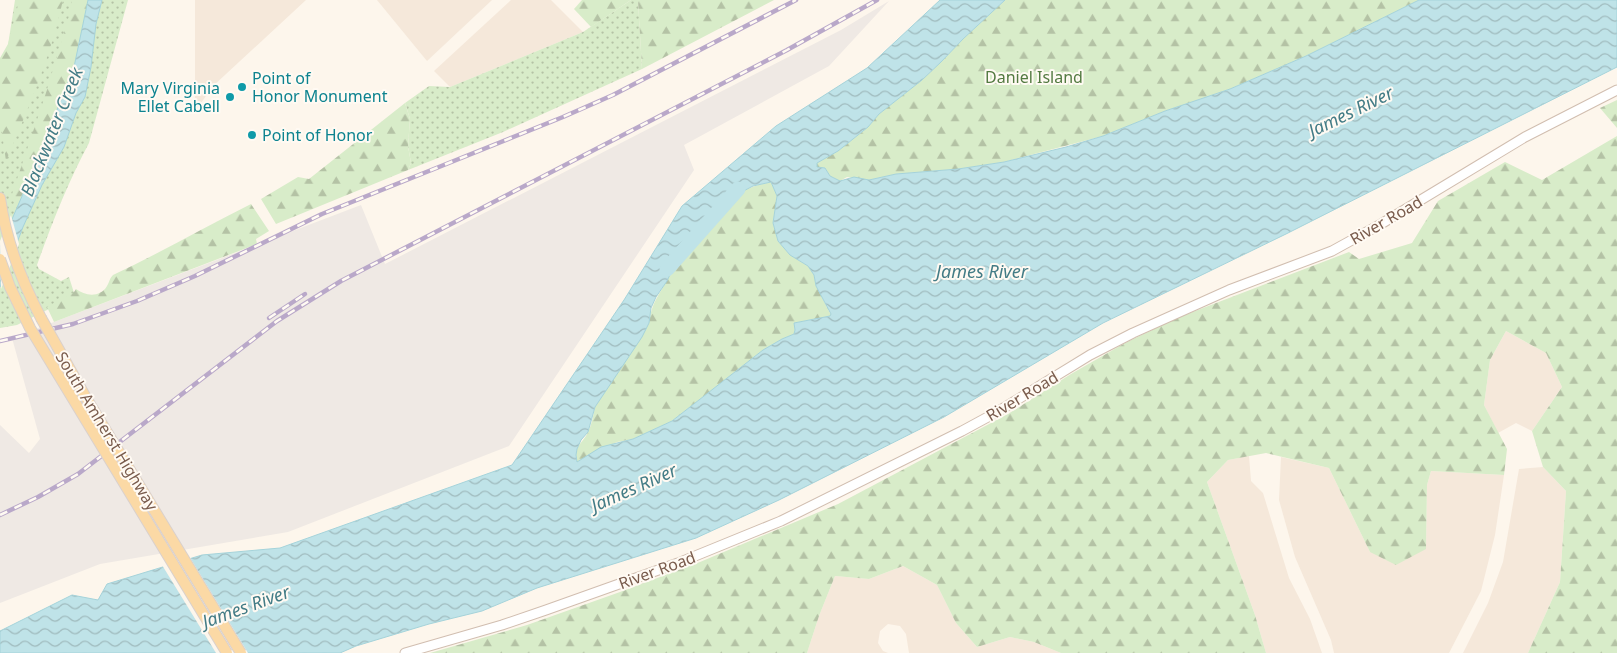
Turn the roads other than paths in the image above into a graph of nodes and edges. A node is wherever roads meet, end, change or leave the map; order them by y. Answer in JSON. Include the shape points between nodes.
{"nodes":[{"id":1,"x":1617,"y":90,"type":"edge"},
{"id":2,"x":0,"y":198,"type":"edge"},
{"id":3,"x":0,"y":258,"type":"edge"},
{"id":4,"x":227,"y":653,"type":"edge"},
{"id":5,"x":241,"y":653,"type":"edge"},
{"id":6,"x":405,"y":653,"type":"edge"}],
"edges":[{"from":1,"to":6,"type":"street","name":"River Road","via":[[1525,137],[1332,251],[1229,290],[1132,333],[962,431],[781,521],[678,563],[546,610]]},
{"from":2,"to":5,"type":"main road","name":"South Amherst Highway","bridge":true,"via":[[7,236],[32,301],[85,396]]},
{"from":3,"to":4,"type":"main road","name":"South Amherst Highway","bridge":true,"via":[[30,328]]}]}
